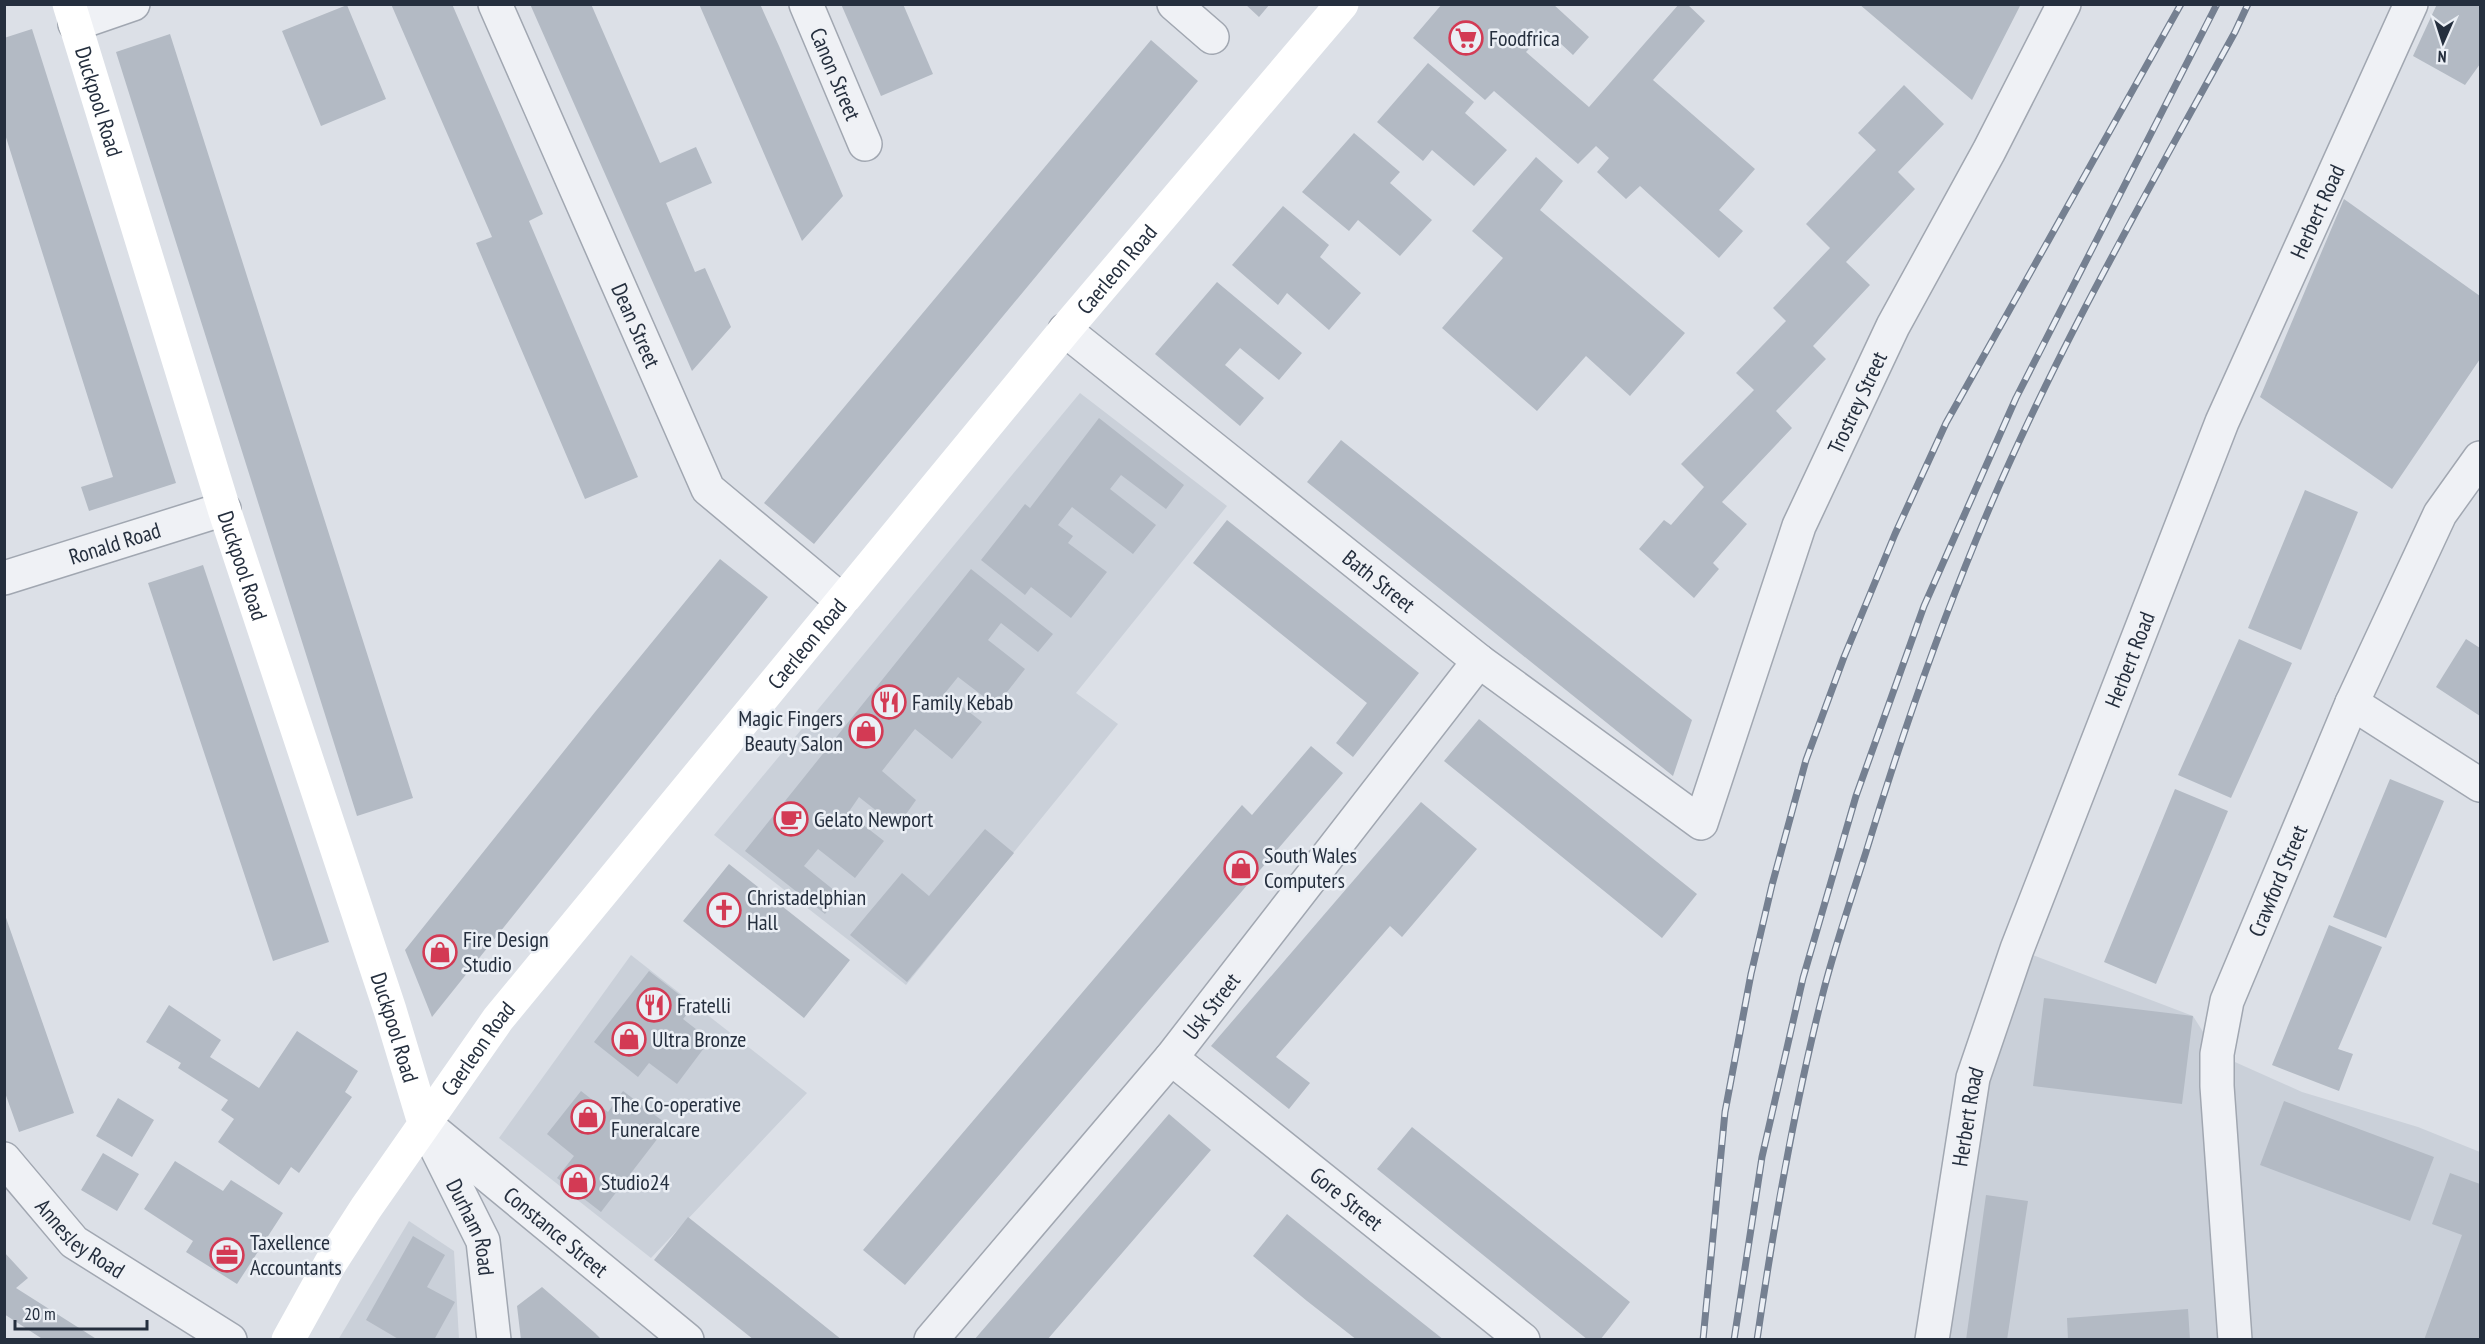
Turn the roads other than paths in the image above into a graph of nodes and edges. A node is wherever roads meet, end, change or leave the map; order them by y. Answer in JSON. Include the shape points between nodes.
{"nodes":[{"id":1,"x":133,"y":4,"type":"edge"},
{"id":2,"x":495,"y":4,"type":"edge"},
{"id":3,"x":806,"y":4,"type":"edge"},
{"id":4,"x":1174,"y":4,"type":"edge"},
{"id":5,"x":1342,"y":4,"type":"edge"},
{"id":6,"x":2064,"y":4,"type":"edge"},
{"id":7,"x":2412,"y":4,"type":"edge"},
{"id":8,"x":72,"y":14,"type":"edge"},
{"id":9,"x":1212,"y":37,"type":"dead end"},
{"id":10,"x":865,"y":144,"type":"dead end"},
{"id":11,"x":1065,"y":330,"type":"junction"},
{"id":12,"x":2481,"y":458,"type":"edge"},
{"id":13,"x":224,"y":509,"type":"junction"},
{"id":14,"x":4,"y":578,"type":"edge"},
{"id":15,"x":841,"y":600,"type":"junction"},
{"id":16,"x":1479,"y":661,"type":"junction"},
{"id":17,"x":2352,"y":702,"type":"junction"},
{"id":18,"x":2481,"y":785,"type":"edge"},
{"id":19,"x":1701,"y":823,"type":"joint"},
{"id":20,"x":1171,"y":1058,"type":"junction"},
{"id":21,"x":424,"y":1123,"type":"junction"},
{"id":22,"x":4,"y":1159,"type":"edge"},
{"id":23,"x":230,"y":1340,"type":"edge"},
{"id":24,"x":288,"y":1340,"type":"edge"},
{"id":25,"x":494,"y":1340,"type":"edge"},
{"id":26,"x":687,"y":1340,"type":"edge"},
{"id":27,"x":931,"y":1340,"type":"edge"},
{"id":28,"x":1523,"y":1340,"type":"edge"},
{"id":29,"x":1932,"y":1340,"type":"edge"},
{"id":30,"x":2235,"y":1340,"type":"edge"}],
"edges":[{"from":1,"to":8,"type":"street"},
{"from":2,"to":15,"type":"street","name":"Dean Street","via":[[708,489]]},
{"from":3,"to":10,"type":"street","name":"Canon Street"},
{"from":4,"to":9,"type":"street"},
{"from":5,"to":11,"type":"main road","name":"Caerleon Road"},
{"from":6,"to":19,"type":"street","name":"Trostrey Street","via":[[1893,326],[1799,526]]},
{"from":7,"to":29,"type":"street","name":"Herbert Road","via":[[2222,422],[2017,949],[1973,1078]]},
{"from":8,"to":13,"type":"main road","name":"Duckpool Road"},
{"from":11,"to":15,"type":"main road","name":"Caerleon Road"},
{"from":11,"to":16,"type":"street","name":"Bath Street"},
{"from":12,"to":17,"type":"street","name":"Crawford Street","via":[[2440,514]]},
{"from":13,"to":14,"type":"street","name":"Ronald Road"},
{"from":13,"to":21,"type":"main road","name":"Duckpool Road"},
{"from":15,"to":21,"type":"main road","name":"Caerleon Road","via":[[498,1019]]},
{"from":16,"to":19,"type":"street","name":"Bath Street"},
{"from":16,"to":20,"type":"street","name":"Usk Street"},
{"from":17,"to":18,"type":"street"},
{"from":17,"to":30,"type":"street","name":"Crawford Street","via":[[2227,1001],[2217,1054]]},
{"from":20,"to":27,"type":"street","name":"Usk Street"},
{"from":20,"to":28,"type":"street","name":"Gore Street"},
{"from":21,"to":24,"type":"main road","name":"Caerleon Road","via":[[330,1264]]},
{"from":21,"to":25,"type":"street","name":"Durham Road","via":[[483,1241]]},
{"from":21,"to":26,"type":"street","name":"Constance Street"},
{"from":22,"to":23,"type":"street","name":"Annesley Road","via":[[74,1242]]}]}
